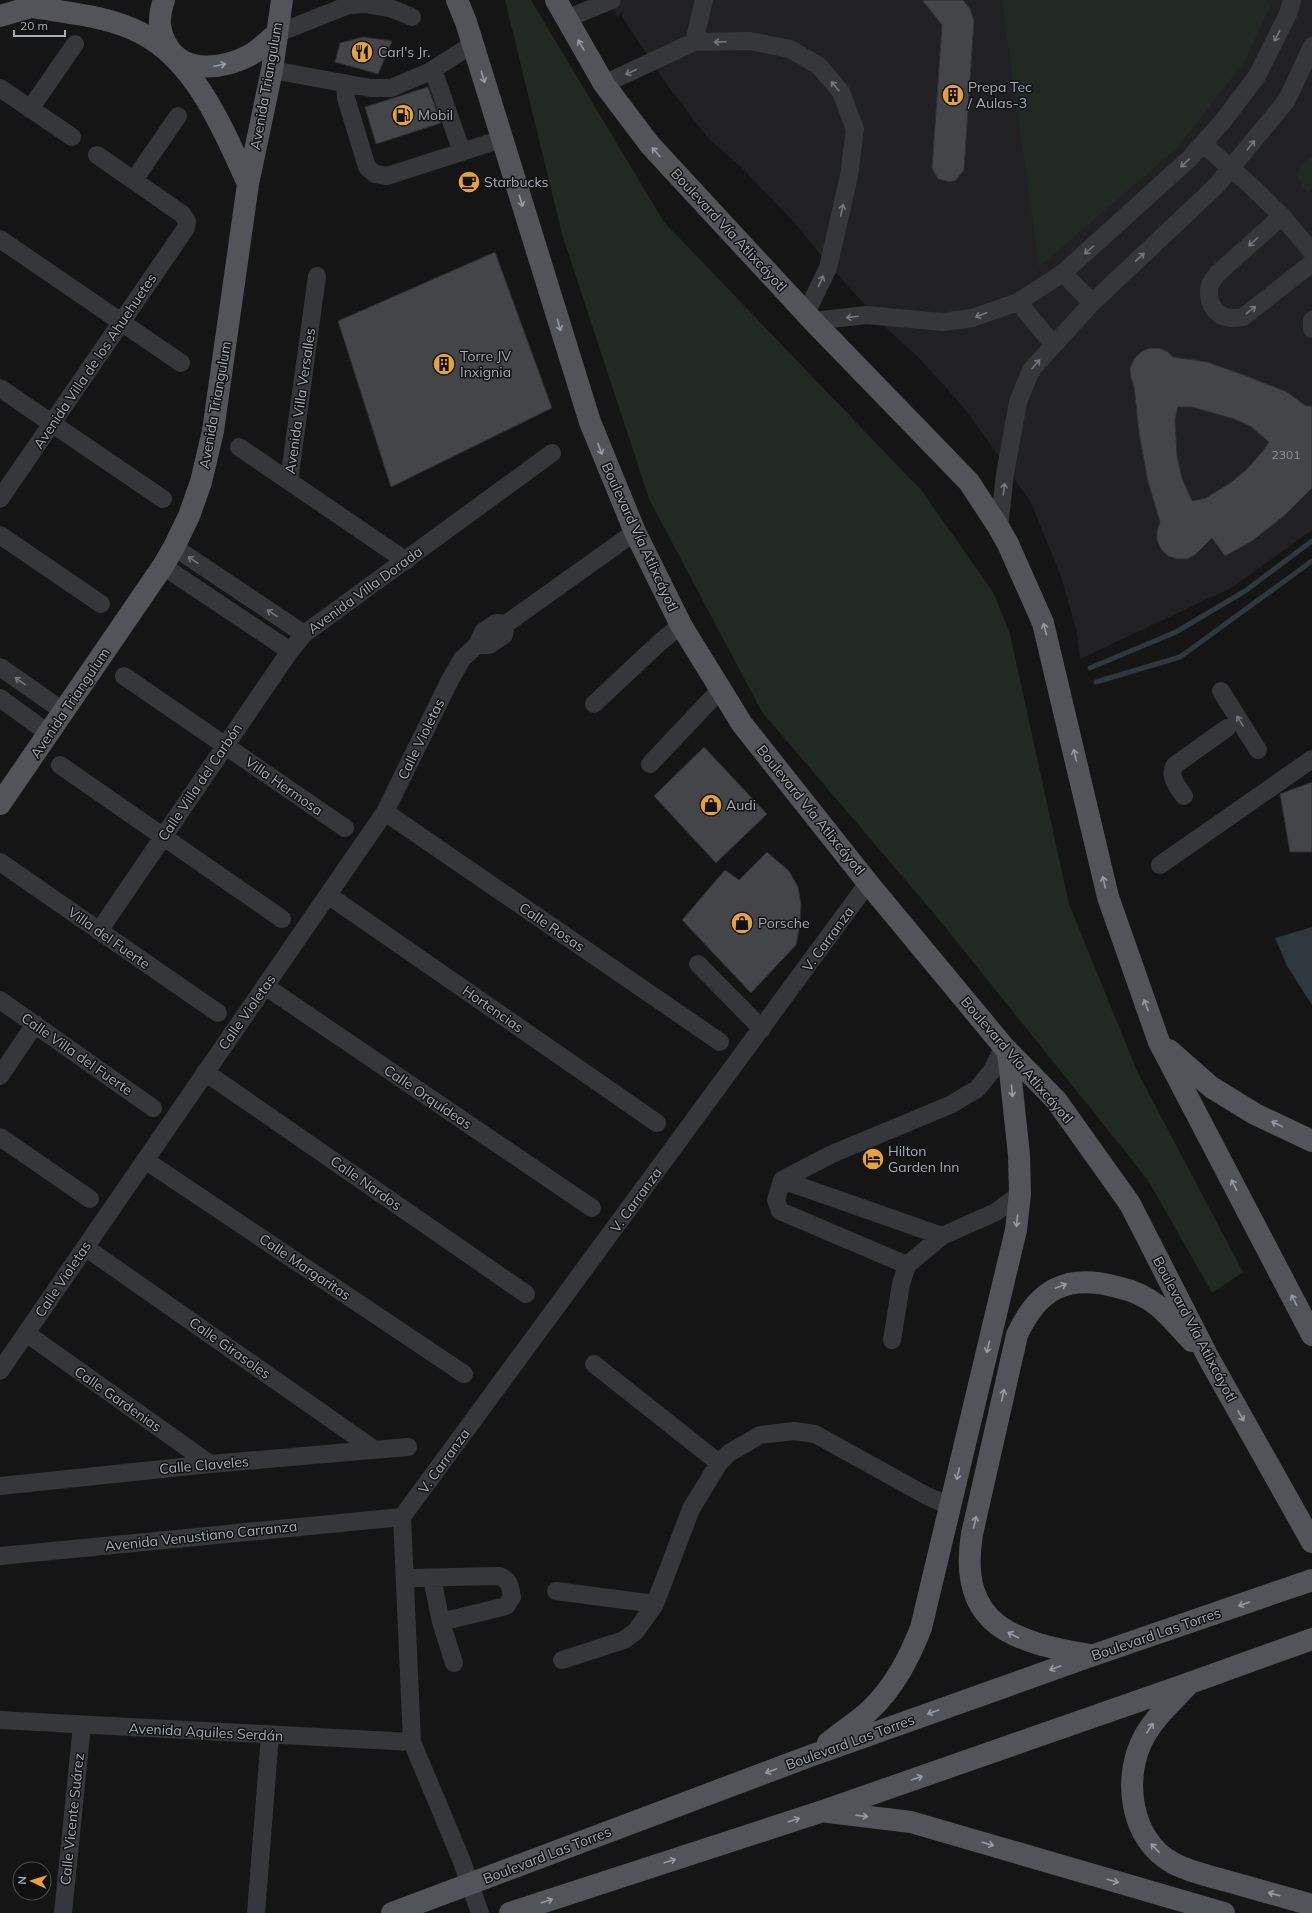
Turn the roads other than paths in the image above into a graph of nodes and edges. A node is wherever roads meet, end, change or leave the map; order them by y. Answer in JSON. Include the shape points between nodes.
{"nodes":[{"id":1,"x":57,"y":0,"type":"edge"},
{"id":2,"x":164,"y":0,"type":"edge"},
{"id":3,"x":451,"y":0,"type":"edge"},
{"id":4,"x":457,"y":0,"type":"edge"},
{"id":5,"x":556,"y":0,"type":"edge"},
{"id":6,"x":612,"y":0,"type":"edge"},
{"id":7,"x":704,"y":0,"type":"edge"},
{"id":8,"x":1292,"y":0,"type":"edge"},
{"id":9,"x":283,"y":1,"type":"edge"},
{"id":10,"x":32,"y":7,"type":"junction"},
{"id":11,"x":0,"y":16,"type":"edge"},
{"id":12,"x":412,"y":17,"type":"dead end"},
{"id":13,"x":566,"y":19,"type":"junction"},
{"id":14,"x":466,"y":22,"type":"junction"},
{"id":15,"x":276,"y":34,"type":"junction"},
{"id":16,"x":694,"y":42,"type":"junction"},
{"id":17,"x":75,"y":44,"type":"dead end"},
{"id":18,"x":473,"y":44,"type":"junction"},
{"id":19,"x":1312,"y":46,"type":"edge"},
{"id":20,"x":174,"y":56,"type":"junction"},
{"id":21,"x":272,"y":70,"type":"junction"},
{"id":22,"x":434,"y":70,"type":"junction"},
{"id":23,"x":345,"y":83,"type":"junction"},
{"id":24,"x":604,"y":84,"type":"junction"},
{"id":25,"x":0,"y":88,"type":"edge"},
{"id":26,"x":30,"y":109,"type":"junction"},
{"id":27,"x":178,"y":116,"type":"dead end"},
{"id":28,"x":72,"y":137,"type":"dead end"},
{"id":29,"x":502,"y":139,"type":"junction"},
{"id":30,"x":1203,"y":144,"type":"junction"},
{"id":31,"x":462,"y":152,"type":"junction"},
{"id":32,"x":97,"y":155,"type":"dead end"},
{"id":33,"x":1231,"y":169,"type":"junction"},
{"id":34,"x":134,"y":180,"type":"junction"},
{"id":35,"x":248,"y":184,"type":"junction"},
{"id":36,"x":1282,"y":216,"type":"junction"},
{"id":37,"x":0,"y":239,"type":"edge"},
{"id":38,"x":1312,"y":252,"type":"edge"},
{"id":39,"x":1312,"y":263,"type":"edge"},
{"id":40,"x":1063,"y":273,"type":"junction"},
{"id":41,"x":317,"y":276,"type":"dead end"},
{"id":42,"x":1018,"y":302,"type":"junction"},
{"id":43,"x":1092,"y":303,"type":"junction"},
{"id":44,"x":810,"y":317,"type":"junction"},
{"id":45,"x":1312,"y":320,"type":"edge"},
{"id":46,"x":121,"y":322,"type":"junction"},
{"id":47,"x":1312,"y":330,"type":"edge"},
{"id":48,"x":1053,"y":344,"type":"junction"},
{"id":49,"x":181,"y":363,"type":"dead end"},
{"id":50,"x":0,"y":388,"type":"edge"},
{"id":51,"x":52,"y":424,"type":"junction"},
{"id":52,"x":239,"y":447,"type":"dead end"},
{"id":53,"x":552,"y":453,"type":"dead end"},
{"id":54,"x":289,"y":481,"type":"junction"},
{"id":55,"x":0,"y":499,"type":"edge"},
{"id":56,"x":163,"y":499,"type":"dead end"},
{"id":57,"x":999,"y":528,"type":"junction"},
{"id":58,"x":634,"y":532,"type":"junction"},
{"id":59,"x":0,"y":535,"type":"edge"},
{"id":60,"x":174,"y":547,"type":"junction"},
{"id":61,"x":406,"y":561,"type":"junction"},
{"id":62,"x":163,"y":566,"type":"junction"},
{"id":63,"x":101,"y":604,"type":"dead end"},
{"id":64,"x":681,"y":625,"type":"junction"},
{"id":65,"x":304,"y":634,"type":"junction"},
{"id":66,"x":290,"y":651,"type":"junction"},
{"id":67,"x":0,"y":668,"type":"edge"},
{"id":68,"x":124,"y":676,"type":"dead end"},
{"id":69,"x":720,"y":690,"type":"junction"},
{"id":70,"x":1221,"y":692,"type":"dead end"},
{"id":71,"x":0,"y":698,"type":"edge"},
{"id":72,"x":594,"y":704,"type":"dead end"},
{"id":73,"x":63,"y":711,"type":"junction"},
{"id":74,"x":1227,"y":728,"type":"dead end"},
{"id":75,"x":48,"y":734,"type":"junction"},
{"id":76,"x":225,"y":745,"type":"junction"},
{"id":77,"x":1258,"y":750,"type":"dead end"},
{"id":78,"x":1312,"y":758,"type":"edge"},
{"id":79,"x":650,"y":764,"type":"dead end"},
{"id":80,"x":60,"y":766,"type":"dead end"},
{"id":81,"x":1184,"y":796,"type":"dead end"},
{"id":82,"x":0,"y":804,"type":"edge"},
{"id":83,"x":385,"y":812,"type":"junction"},
{"id":84,"x":345,"y":828,"type":"dead end"},
{"id":85,"x":163,"y":836,"type":"junction"},
{"id":86,"x":0,"y":862,"type":"edge"},
{"id":87,"x":1160,"y":865,"type":"dead end"},
{"id":88,"x":868,"y":882,"type":"junction"},
{"id":89,"x":328,"y":895,"type":"junction"},
{"id":90,"x":282,"y":919,"type":"dead end"},
{"id":91,"x":99,"y":931,"type":"junction"},
{"id":92,"x":698,"y":964,"type":"dead end"},
{"id":93,"x":265,"y":986,"type":"junction"},
{"id":94,"x":0,"y":1000,"type":"edge"},
{"id":95,"x":218,"y":1013,"type":"dead end"},
{"id":96,"x":35,"y":1024,"type":"junction"},
{"id":97,"x":762,"y":1029,"type":"junction"},
{"id":98,"x":720,"y":1042,"type":"dead end"},
{"id":99,"x":1160,"y":1042,"type":"junction"},
{"id":100,"x":1006,"y":1050,"type":"junction"},
{"id":101,"x":205,"y":1072,"type":"junction"},
{"id":102,"x":0,"y":1076,"type":"edge"},
{"id":103,"x":153,"y":1108,"type":"dead end"},
{"id":104,"x":657,"y":1123,"type":"dead end"},
{"id":105,"x":0,"y":1137,"type":"edge"},
{"id":106,"x":1312,"y":1141,"type":"edge"},
{"id":107,"x":145,"y":1160,"type":"junction"},
{"id":108,"x":782,"y":1180,"type":"junction"},
{"id":109,"x":1020,"y":1194,"type":"junction"},
{"id":110,"x":90,"y":1199,"type":"dead end"},
{"id":111,"x":592,"y":1208,"type":"dead end"},
{"id":112,"x":942,"y":1236,"type":"junction"},
{"id":113,"x":85,"y":1247,"type":"junction"},
{"id":114,"x":907,"y":1265,"type":"junction"},
{"id":115,"x":526,"y":1294,"type":"dead end"},
{"id":116,"x":26,"y":1333,"type":"junction"},
{"id":117,"x":1312,"y":1335,"type":"edge"},
{"id":118,"x":892,"y":1340,"type":"dead end"},
{"id":119,"x":1208,"y":1358,"type":"junction"},
{"id":120,"x":594,"y":1364,"type":"dead end"},
{"id":121,"x":0,"y":1371,"type":"edge"},
{"id":122,"x":464,"y":1374,"type":"dead end"},
{"id":123,"x":408,"y":1447,"type":"dead end"},
{"id":124,"x":375,"y":1450,"type":"junction"},
{"id":125,"x":720,"y":1463,"type":"junction"},
{"id":126,"x":210,"y":1464,"type":"junction"},
{"id":127,"x":0,"y":1486,"type":"edge"},
{"id":128,"x":950,"y":1506,"type":"junction"},
{"id":129,"x":402,"y":1517,"type":"junction"},
{"id":130,"x":1312,"y":1542,"type":"edge"},
{"id":131,"x":0,"y":1556,"type":"edge"},
{"id":132,"x":405,"y":1578,"type":"junction"},
{"id":133,"x":432,"y":1578,"type":"junction"},
{"id":134,"x":1312,"y":1580,"type":"edge"},
{"id":135,"x":556,"y":1591,"type":"dead end"},
{"id":136,"x":654,"y":1604,"type":"junction"},
{"id":137,"x":441,"y":1622,"type":"junction"},
{"id":138,"x":1308,"y":1640,"type":"edge"},
{"id":139,"x":1091,"y":1656,"type":"junction"},
{"id":140,"x":562,"y":1660,"type":"dead end"},
{"id":141,"x":454,"y":1663,"type":"dead end"},
{"id":142,"x":1190,"y":1683,"type":"junction"},
{"id":143,"x":0,"y":1720,"type":"edge"},
{"id":144,"x":82,"y":1725,"type":"junction"},
{"id":145,"x":270,"y":1735,"type":"junction"},
{"id":146,"x":412,"y":1742,"type":"junction"},
{"id":147,"x":810,"y":1756,"type":"junction"},
{"id":148,"x":823,"y":1811,"type":"junction"},
{"id":149,"x":471,"y":1885,"type":"junction"},
{"id":150,"x":1312,"y":1905,"type":"edge"},
{"id":151,"x":63,"y":1913,"type":"edge"},
{"id":152,"x":256,"y":1913,"type":"edge"},
{"id":153,"x":392,"y":1913,"type":"edge"},
{"id":154,"x":480,"y":1913,"type":"edge"},
{"id":155,"x":510,"y":1913,"type":"edge"},
{"id":156,"x":1224,"y":1913,"type":"edge"}],
"edges":[{"from":1,"to":10,"type":"main road"},
{"from":2,"to":20,"type":"main road","via":[[159,23],[163,40]]},
{"from":3,"to":14,"type":"main road"},
{"from":4,"to":14,"type":"main road","name":"Boulevard Vía Atlixcáyotl"},
{"from":5,"to":13,"type":"main road","name":"Boulevard Vía Atlixcáyotl"},
{"from":6,"to":13,"type":"street"},
{"from":7,"to":16,"type":"street"},
{"from":8,"to":30,"type":"street","one_way":true,"via":[[1288,14],[1257,76]]},
{"from":9,"to":15,"type":"main road","name":"Avenida Triangulum"},
{"from":10,"to":11,"type":"main road"},
{"from":10,"to":20,"type":"main road","via":[[106,20],[142,33]]},
{"from":12,"to":15,"type":"street","via":[[390,8],[366,4],[349,5]]},
{"from":24,"to":13,"type":"main road","name":"Boulevard Vía Atlixcáyotl","one_way":true},
{"from":14,"to":18,"type":"main road","name":"Boulevard Vía Atlixcáyotl"},
{"from":20,"to":15,"type":"main road","one_way":true,"via":[[194,66],[210,67],[229,63],[250,55]]},
{"from":15,"to":21,"type":"main road","name":"Avenida Triangulum"},
{"from":16,"to":24,"type":"street","one_way":true},
{"from":44,"to":16,"type":"street","one_way":true,"via":[[828,268],[849,176],[855,129],[841,92],[819,66],[790,49],[750,41]]},
{"from":17,"to":26,"type":"street"},
{"from":18,"to":22,"type":"street"},
{"from":18,"to":29,"type":"main road","name":"Boulevard Vía Atlixcáyotl","one_way":true},
{"from":33,"to":19,"type":"street","one_way":true,"via":[[1287,100]]},
{"from":20,"to":35,"type":"main road","via":[[198,86],[220,122]]},
{"from":21,"to":23,"type":"street"},
{"from":21,"to":35,"type":"main road","name":"Avenida Triangulum"},
{"from":22,"to":23,"type":"street","via":[[391,88],[371,88]]},
{"from":22,"to":31,"type":"street"},
{"from":23,"to":31,"type":"street","via":[[346,98],[367,167],[375,174],[387,176]]},
{"from":44,"to":24,"type":"main road","name":"Boulevard Vía Atlixcáyotl","one_way":true,"via":[[650,146]]},
{"from":25,"to":26,"type":"street"},
{"from":26,"to":28,"type":"street"},
{"from":27,"to":34,"type":"street"},
{"from":29,"to":31,"type":"street"},
{"from":29,"to":58,"type":"main road","name":"Boulevard Vía Atlixcáyotl","one_way":true,"via":[[590,422]]},
{"from":30,"to":33,"type":"street"},
{"from":30,"to":40,"type":"street","one_way":true},
{"from":32,"to":34,"type":"street"},
{"from":33,"to":36,"type":"street"},
{"from":43,"to":33,"type":"street","one_way":true},
{"from":34,"to":46,"type":"street","name":"Avenida Villa de los Ahuehuetes","via":[[182,214],[187,221],[186,228]]},
{"from":35,"to":60,"type":"main road","name":"Avenida Triangulum","via":[[213,431],[201,482]]},
{"from":36,"to":38,"type":"street"},
{"from":36,"to":39,"type":"street","one_way":true,"via":[[1217,274],[1210,285],[1209,296],[1213,308],[1220,316],[1226,318],[1243,317]]},
{"from":37,"to":46,"type":"street"},
{"from":40,"to":42,"type":"street"},
{"from":40,"to":43,"type":"street"},
{"from":41,"to":54,"type":"street","name":"Avenida Villa Versalles"},
{"from":42,"to":44,"type":"street","one_way":true,"via":[[972,318],[942,322],[866,315]]},
{"from":42,"to":48,"type":"street"},
{"from":43,"to":48,"type":"street"},
{"from":44,"to":57,"type":"main road","name":"Boulevard Vía Atlixcáyotl","via":[[969,482]]},
{"from":45,"to":47,"type":"street"},
{"from":46,"to":49,"type":"street"},
{"from":46,"to":51,"type":"street","name":"Avenida Villa de los Ahuehuetes"},
{"from":57,"to":48,"type":"street","one_way":true,"via":[[1005,474],[1018,402],[1031,370]]},
{"from":50,"to":51,"type":"street"},
{"from":51,"to":55,"type":"street","name":"Avenida Villa de los Ahuehuetes"},
{"from":51,"to":56,"type":"street"},
{"from":52,"to":54,"type":"street"},
{"from":53,"to":61,"type":"street","name":"Avenida Villa Dorada"},
{"from":54,"to":61,"type":"street","name":"Avenida Villa Versalles"},
{"from":99,"to":57,"type":"main road","name":"Boulevard Vía Atlixcáyotl","one_way":true,"via":[[1108,896],[1043,623]]},
{"from":58,"to":64,"type":"main road","name":"Boulevard Vía Atlixcáyotl"},
{"from":58,"to":83,"type":"street","name":"Calle Violetas","via":[[506,624],[496,623],[483,632],[477,645],[462,659],[450,680]]},
{"from":59,"to":63,"type":"street"},
{"from":60,"to":62,"type":"main road","name":"Avenida Triangulum"},
{"from":65,"to":60,"type":"street","name":"Avenida Villa Dorada","one_way":true},
{"from":61,"to":65,"type":"street","name":"Avenida Villa Dorada"},
{"from":62,"to":66,"type":"street"},
{"from":62,"to":73,"type":"main road","name":"Avenida Triangulum"},
{"from":64,"to":69,"type":"main road","name":"Boulevard Vía Atlixcáyotl"},
{"from":64,"to":72,"type":"street"},
{"from":65,"to":66,"type":"street","name":"Calle Villa del Carbón"},
{"from":66,"to":76,"type":"street","name":"Calle Villa del Carbón"},
{"from":73,"to":67,"type":"street","one_way":true},
{"from":68,"to":76,"type":"street","name":"Villa Hermosa"},
{"from":69,"to":79,"type":"street"},
{"from":69,"to":88,"type":"main road","name":"Boulevard Vía Atlixcáyotl","via":[[742,724]]},
{"from":77,"to":70,"type":"street","one_way":true},
{"from":71,"to":75,"type":"street"},
{"from":73,"to":75,"type":"main road","name":"Avenida Triangulum"},
{"from":74,"to":81,"type":"street","via":[[1175,765],[1172,770],[1176,786]]},
{"from":75,"to":82,"type":"main road","name":"Avenida Triangulum"},
{"from":76,"to":84,"type":"street","name":"Villa Hermosa"},
{"from":76,"to":85,"type":"street","name":"Calle Villa del Carbón"},
{"from":78,"to":87,"type":"street"},
{"from":80,"to":85,"type":"street"},
{"from":83,"to":89,"type":"street","name":"Calle Violetas"},
{"from":83,"to":98,"type":"street","name":"Calle Rosas"},
{"from":85,"to":90,"type":"street"},
{"from":85,"to":91,"type":"street","name":"Calle Villa del Carbón"},
{"from":86,"to":91,"type":"street","name":"Villa del Fuerte"},
{"from":88,"to":97,"type":"street","name":"V. Carranza"},
{"from":88,"to":100,"type":"main road","name":"Boulevard Vía Atlixcáyotl"},
{"from":89,"to":93,"type":"street","name":"Calle Violetas"},
{"from":89,"to":104,"type":"street","name":"Hortencias"},
{"from":91,"to":95,"type":"street","name":"Villa del Fuerte"},
{"from":92,"to":97,"type":"street"},
{"from":93,"to":101,"type":"street","name":"Calle Violetas"},
{"from":93,"to":111,"type":"street","name":"Calle Orquídeas"},
{"from":94,"to":96,"type":"street","name":"Calle Villa del Fuerte"},
{"from":96,"to":102,"type":"street"},
{"from":96,"to":103,"type":"street","name":"Calle Villa del Fuerte"},
{"from":97,"to":129,"type":"street","name":"V. Carranza"},
{"from":106,"to":99,"type":"main road","one_way":true,"via":[[1255,1114],[1211,1087]]},
{"from":117,"to":99,"type":"main road","name":"Boulevard Vía Atlixcáyotl","one_way":true},
{"from":100,"to":108,"type":"street","via":[[977,1089],[950,1105],[832,1154]]},
{"from":100,"to":109,"type":"main road","one_way":true,"via":[[1019,1155]]},
{"from":100,"to":119,"type":"main road","name":"Boulevard Vía Atlixcáyotl","via":[[1056,1100],[1130,1204]]},
{"from":101,"to":107,"type":"street","name":"Calle Violetas"},
{"from":101,"to":115,"type":"street","name":"Calle Nardos"},
{"from":105,"to":110,"type":"street"},
{"from":107,"to":113,"type":"street","name":"Calle Violetas"},
{"from":107,"to":122,"type":"street","name":"Calle Margaritas"},
{"from":108,"to":112,"type":"street"},
{"from":108,"to":114,"type":"street","via":[[776,1200],[780,1211]]},
{"from":109,"to":112,"type":"street","via":[[996,1212]]},
{"from":109,"to":128,"type":"main road","one_way":true,"via":[[1016,1230]]},
{"from":112,"to":114,"type":"street"},
{"from":113,"to":116,"type":"street","name":"Calle Violetas"},
{"from":113,"to":124,"type":"street","name":"Calle Girasoles"},
{"from":114,"to":118,"type":"street"},
{"from":116,"to":121,"type":"street","name":"Calle Violetas"},
{"from":116,"to":126,"type":"street","name":"Calle Gardenias"},
{"from":119,"to":130,"type":"main road","name":"Boulevard Vía Atlixcáyotl","one_way":true},
{"from":139,"to":119,"type":"main road","one_way":true,"via":[[1033,1644],[996,1625],[983,1610],[970,1573],[972,1534],[1017,1335],[1035,1303],[1051,1291],[1069,1283],[1088,1281],[1125,1289],[1158,1306]]},
{"from":120,"to":125,"type":"street"},
{"from":123,"to":124,"type":"street","name":"Calle Claveles"},
{"from":124,"to":126,"type":"street","name":"Calle Claveles"},
{"from":125,"to":128,"type":"street","via":[[729,1453],[760,1435],[794,1431],[815,1434]]},
{"from":125,"to":136,"type":"street","via":[[691,1509]]},
{"from":126,"to":127,"type":"street","name":"Calle Claveles"},
{"from":128,"to":147,"type":"main road","via":[[921,1628],[910,1657],[894,1683],[870,1710]]},
{"from":129,"to":131,"type":"street","name":"Avenida Venustiano Carranza"},
{"from":129,"to":132,"type":"street"},
{"from":132,"to":133,"type":"street"},
{"from":132,"to":146,"type":"street"},
{"from":133,"to":137,"type":"street"},
{"from":133,"to":137,"type":"street","via":[[499,1576],[509,1582],[512,1597],[506,1606]]},
{"from":134,"to":139,"type":"main road","name":"Boulevard Las Torres","one_way":true},
{"from":135,"to":136,"type":"street"},
{"from":136,"to":140,"type":"street","via":[[636,1631],[624,1640]]},
{"from":137,"to":141,"type":"street"},
{"from":138,"to":142,"type":"main road"},
{"from":139,"to":147,"type":"main road","name":"Boulevard Las Torres","one_way":true},
{"from":148,"to":142,"type":"main road","one_way":true},
{"from":150,"to":142,"type":"main road","one_way":true,"via":[[1191,1871],[1172,1863],[1145,1838],[1137,1819],[1133,1799],[1136,1755],[1152,1723]]},
{"from":143,"to":144,"type":"street","name":"Avenida Aquiles Serdán"},
{"from":144,"to":145,"type":"street","name":"Avenida Aquiles Serdán"},
{"from":144,"to":151,"type":"street","name":"Calle Vicente Suárez"},
{"from":145,"to":146,"type":"street","name":"Avenida Aquiles Serdán"},
{"from":145,"to":152,"type":"street"},
{"from":146,"to":149,"type":"street"},
{"from":147,"to":149,"type":"main road","name":"Boulevard Las Torres","one_way":true},
{"from":155,"to":148,"type":"main road","one_way":true},
{"from":148,"to":156,"type":"main road","one_way":true,"via":[[911,1822]]},
{"from":149,"to":153,"type":"main road","name":"Boulevard Las Torres"},
{"from":149,"to":154,"type":"street"}]}
